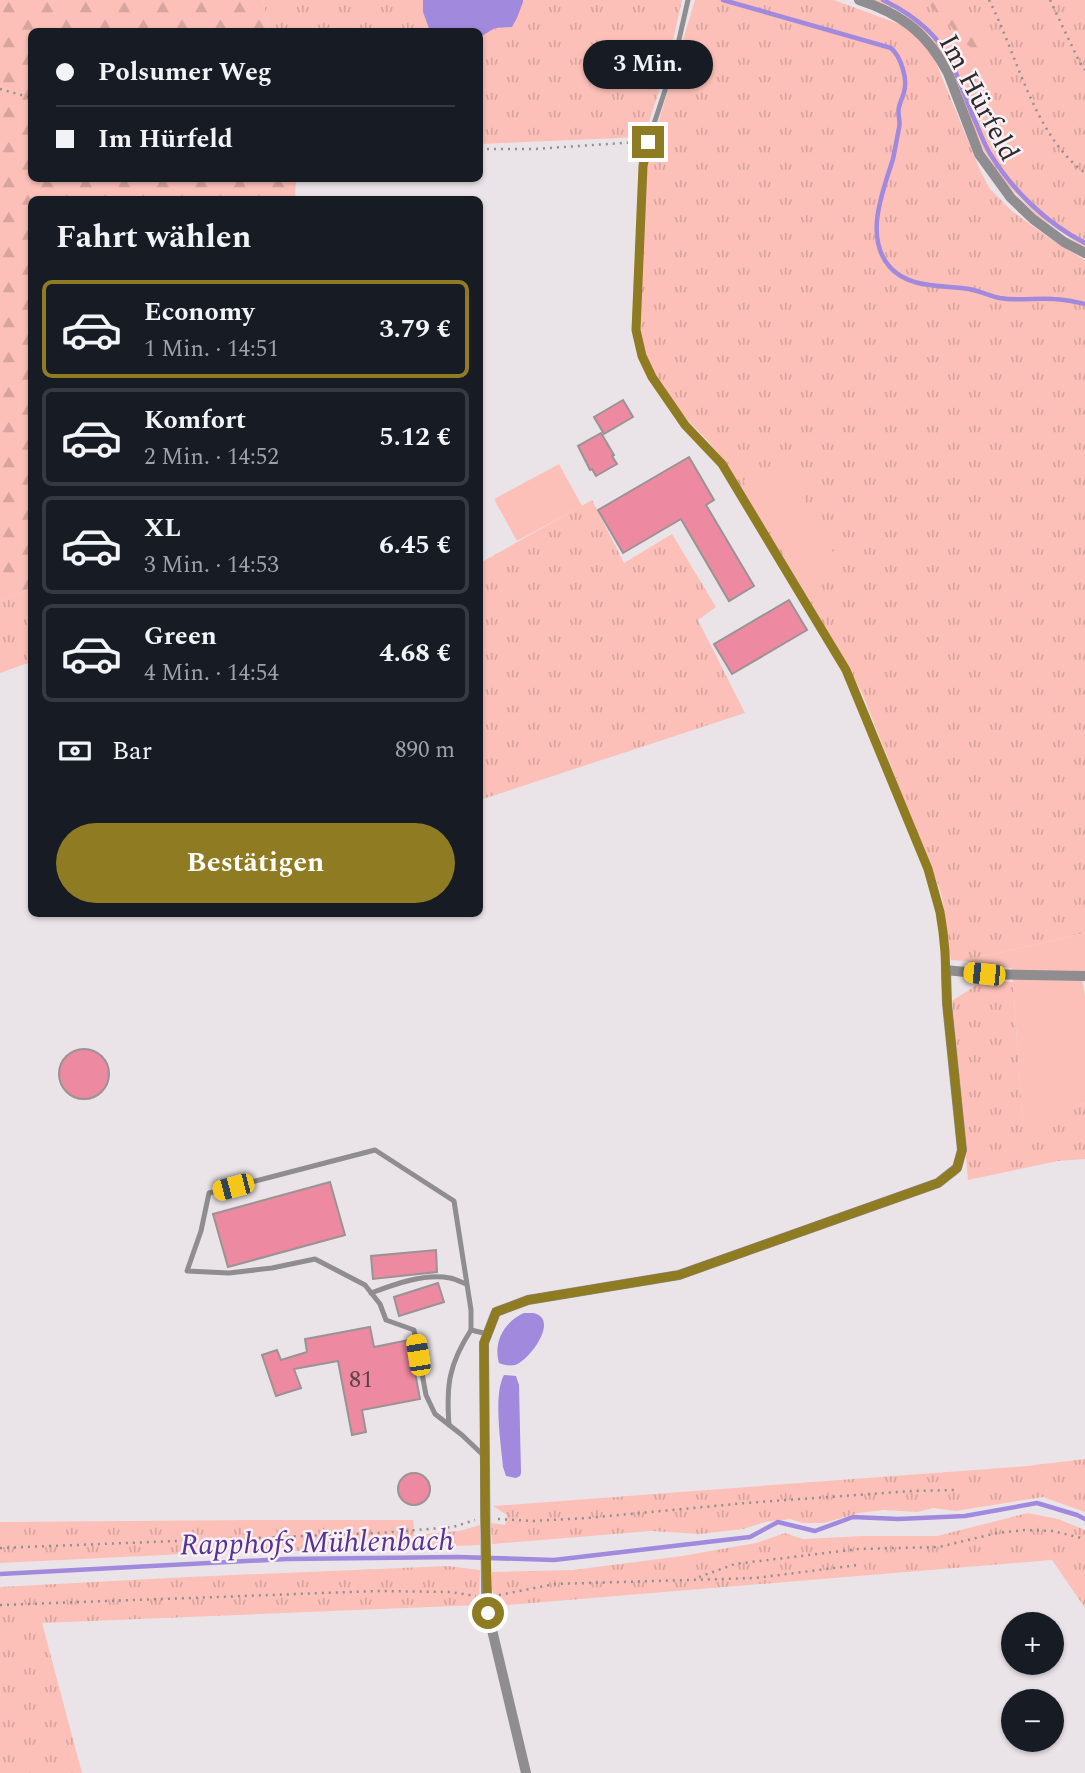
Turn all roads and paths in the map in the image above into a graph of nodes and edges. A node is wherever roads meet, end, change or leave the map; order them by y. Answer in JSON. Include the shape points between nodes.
{"nodes":[{"id":1,"x":688,"y":0,"type":"edge"},
{"id":2,"x":859,"y":0,"type":"edge"},
{"id":3,"x":989,"y":0,"type":"edge"},
{"id":4,"x":1050,"y":0,"type":"edge"},
{"id":5,"x":1085,"y":70,"type":"edge"},
{"id":6,"x":0,"y":89,"type":"edge"},
{"id":7,"x":28,"y":97,"type":"edge"},
{"id":8,"x":648,"y":142,"type":"junction"},
{"id":9,"x":483,"y":149,"type":"edge"},
{"id":10,"x":1085,"y":173,"type":"edge"},
{"id":11,"x":1085,"y":253,"type":"edge"},
{"id":12,"x":946,"y":970,"type":"junction"},
{"id":13,"x":1085,"y":976,"type":"edge"},
{"id":14,"x":466,"y":1284,"type":"junction"},
{"id":15,"x":371,"y":1293,"type":"junction"},
{"id":16,"x":471,"y":1330,"type":"junction"},
{"id":17,"x":488,"y":1334,"type":"junction"},
{"id":18,"x":449,"y":1425,"type":"junction"},
{"id":19,"x":485,"y":1457,"type":"junction"},
{"id":20,"x":954,"y":1490,"type":"dead end"},
{"id":21,"x":485,"y":1520,"type":"junction"},
{"id":22,"x":1085,"y":1539,"type":"edge"},
{"id":23,"x":0,"y":1548,"type":"edge"},
{"id":24,"x":858,"y":1565,"type":"dead end"},
{"id":25,"x":695,"y":1579,"type":"junction"},
{"id":26,"x":486,"y":1595,"type":"junction"},
{"id":27,"x":0,"y":1605,"type":"edge"},
{"id":28,"x":526,"y":1773,"type":"edge"}],
"edges":[{"from":1,"to":8,"type":"lane"},
{"from":2,"to":11,"type":"street","name":"Im Hürfeld","via":[[901,18],[923,36],[948,73],[979,154],[1010,198],[1032,219]]},
{"from":3,"to":10,"type":"path","via":[[1048,131]]},
{"from":4,"to":5,"type":"path"},
{"from":6,"to":7,"type":"path"},
{"from":8,"to":9,"type":"path"},
{"from":8,"to":12,"type":"lane","via":[[636,330],[642,356],[685,425],[722,464],[846,670],[928,869],[940,912]]},
{"from":12,"to":13,"type":"street"},
{"from":12,"to":17,"type":"street","via":[[962,1150],[957,1168],[938,1183],[679,1275],[528,1300],[496,1312]]},
{"from":14,"to":15,"type":"lane","via":[[430,1277]]},
{"from":14,"to":15,"type":"lane","via":[[454,1202],[375,1150],[209,1194],[187,1271],[229,1273],[316,1259],[365,1285]]},
{"from":14,"to":16,"type":"lane"},
{"from":15,"to":18,"type":"lane","via":[[386,1320],[414,1330],[426,1395],[435,1414]]},
{"from":16,"to":17,"type":"lane"},
{"from":16,"to":18,"type":"lane","via":[[450,1377]]},
{"from":17,"to":19,"type":"street","via":[[484,1343]]},
{"from":18,"to":19,"type":"lane"},
{"from":19,"to":21,"type":"street"},
{"from":20,"to":21,"type":"path","via":[[587,1518]]},
{"from":21,"to":23,"type":"path","via":[[380,1533]]},
{"from":21,"to":26,"type":"street"},
{"from":22,"to":25,"type":"path","via":[[1024,1530],[939,1547],[858,1549],[735,1563]]},
{"from":24,"to":25,"type":"path"},
{"from":25,"to":26,"type":"path","via":[[555,1584]]},
{"from":26,"to":27,"type":"path","via":[[379,1591]]},
{"from":26,"to":28,"type":"street"}]}
